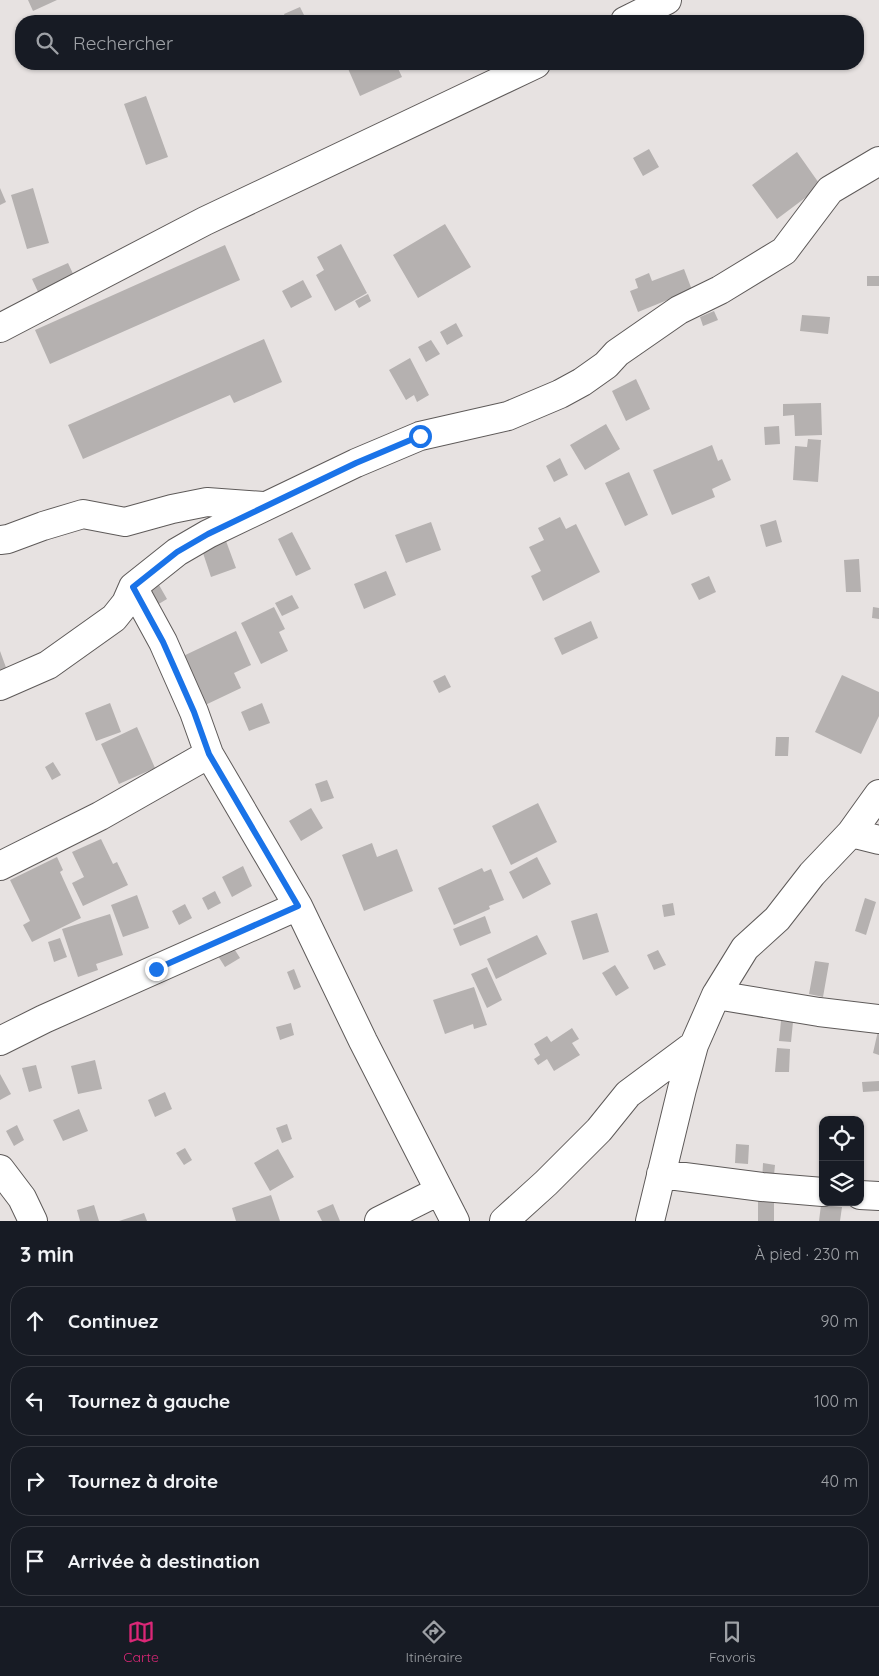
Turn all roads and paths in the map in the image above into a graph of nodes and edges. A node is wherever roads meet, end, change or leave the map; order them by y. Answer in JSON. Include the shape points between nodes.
{"nodes":[{"id":1,"x":668,"y":0,"type":"edge"},
{"id":2,"x":637,"y":15,"type":"edge"},
{"id":3,"x":523,"y":70,"type":"edge"},
{"id":4,"x":879,"y":161,"type":"edge"},
{"id":5,"x":0,"y":328,"type":"edge"},
{"id":6,"x":264,"y":506,"type":"junction"},
{"id":7,"x":0,"y":540,"type":"edge"},
{"id":8,"x":133,"y":587,"type":"junction"},
{"id":9,"x":0,"y":686,"type":"edge"},
{"id":10,"x":209,"y":754,"type":"junction"},
{"id":11,"x":879,"y":794,"type":"edge"},
{"id":12,"x":851,"y":833,"type":"junction"},
{"id":13,"x":879,"y":840,"type":"edge"},
{"id":14,"x":0,"y":866,"type":"edge"},
{"id":15,"x":298,"y":906,"type":"junction"},
{"id":16,"x":716,"y":995,"type":"junction"},
{"id":17,"x":879,"y":1019,"type":"edge"},
{"id":18,"x":0,"y":1041,"type":"edge"},
{"id":19,"x":694,"y":1045,"type":"junction"},
{"id":20,"x":0,"y":1169,"type":"edge"},
{"id":21,"x":662,"y":1174,"type":"junction"},
{"id":22,"x":438,"y":1191,"type":"junction"},
{"id":23,"x":819,"y":1192,"type":"edge"},
{"id":24,"x":864,"y":1195,"type":"edge"},
{"id":25,"x":879,"y":1196,"type":"edge"},
{"id":26,"x":33,"y":1221,"type":"edge"},
{"id":27,"x":379,"y":1221,"type":"edge"},
{"id":28,"x":454,"y":1221,"type":"edge"},
{"id":29,"x":504,"y":1221,"type":"edge"},
{"id":30,"x":650,"y":1221,"type":"edge"}],
"edges":[{"from":1,"to":2,"type":"street"},
{"from":3,"to":5,"type":"street","via":[[205,221]]},
{"from":4,"to":6,"type":"street","via":[[830,190],[784,251],[720,290],[679,310],[582,382],[508,416],[420,436]]},
{"from":6,"to":7,"type":"street","via":[[207,502],[125,522],[83,514]]},
{"from":6,"to":8,"type":"street","via":[[177,552]]},
{"from":8,"to":9,"type":"street","via":[[114,618],[48,665]]},
{"from":8,"to":10,"type":"street","via":[[163,642]]},
{"from":10,"to":14,"type":"street","via":[[100,816]]},
{"from":10,"to":15,"type":"street"},
{"from":11,"to":12,"type":"street"},
{"from":12,"to":13,"type":"street"},
{"from":12,"to":16,"type":"street","via":[[812,874],[777,919],[745,948]]},
{"from":15,"to":18,"type":"street"},
{"from":15,"to":22,"type":"street"},
{"from":16,"to":17,"type":"street"},
{"from":16,"to":19,"type":"street"},
{"from":19,"to":21,"type":"street"},
{"from":19,"to":29,"type":"street","via":[[628,1094],[599,1130]]},
{"from":20,"to":26,"type":"street","via":[[22,1198]]},
{"from":21,"to":23,"type":"street"},
{"from":21,"to":30,"type":"street"},
{"from":22,"to":27,"type":"street"},
{"from":22,"to":28,"type":"street"},
{"from":24,"to":25,"type":"street"}]}
